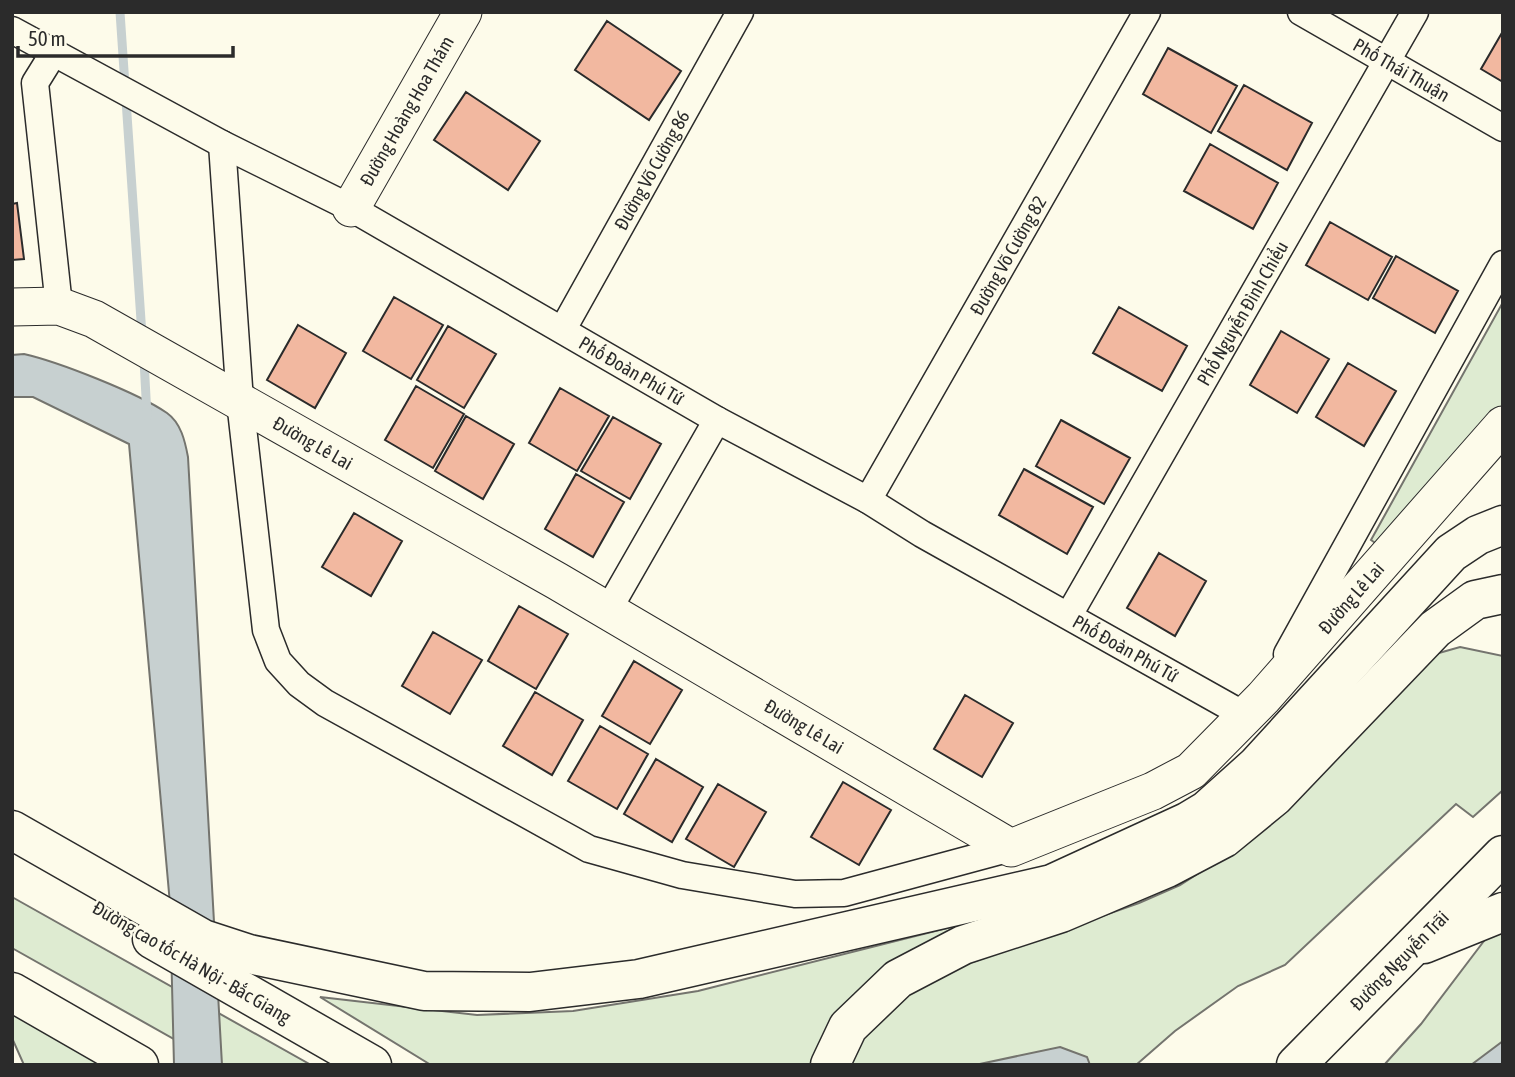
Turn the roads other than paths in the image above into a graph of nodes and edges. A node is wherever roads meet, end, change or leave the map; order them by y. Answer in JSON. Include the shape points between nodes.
{"nodes":[{"id":1,"x":463,"y":12,"type":"edge"},
{"id":2,"x":740,"y":12,"type":"edge"},
{"id":3,"x":1147,"y":12,"type":"edge"},
{"id":4,"x":1301,"y":12,"type":"edge"},
{"id":5,"x":1415,"y":12,"type":"edge"},
{"id":6,"x":12,"y":30,"type":"edge"},
{"id":7,"x":52,"y":54,"type":"junction"},
{"id":8,"x":1388,"y":64,"type":"junction"},
{"id":9,"x":24,"y":85,"type":"edge"},
{"id":10,"x":1503,"y":128,"type":"edge"},
{"id":11,"x":222,"y":144,"type":"junction"},
{"id":12,"x":351,"y":208,"type":"junction"},
{"id":13,"x":1503,"y":264,"type":"edge"},
{"id":14,"x":59,"y":306,"type":"junction"},
{"id":15,"x":12,"y":307,"type":"edge"},
{"id":16,"x":563,"y":329,"type":"junction"},
{"id":17,"x":240,"y":401,"type":"junction"},
{"id":18,"x":717,"y":420,"type":"junction"},
{"id":19,"x":1503,"y":425,"type":"edge"},
{"id":20,"x":868,"y":500,"type":"junction"},
{"id":21,"x":1503,"y":525,"type":"edge"},
{"id":22,"x":1503,"y":594,"type":"edge"},
{"id":23,"x":607,"y":612,"type":"junction"},
{"id":24,"x":1069,"y":615,"type":"junction"},
{"id":25,"x":1255,"y":707,"type":"junction"},
{"id":26,"x":12,"y":830,"type":"edge"},
{"id":27,"x":1012,"y":848,"type":"junction"},
{"id":28,"x":1503,"y":855,"type":"edge"},
{"id":29,"x":12,"y":859,"type":"edge"},
{"id":30,"x":1503,"y":912,"type":"edge"},
{"id":31,"x":1403,"y":954,"type":"junction"},
{"id":32,"x":12,"y":992,"type":"edge"},
{"id":33,"x":139,"y":1065,"type":"edge"},
{"id":34,"x":372,"y":1065,"type":"edge"},
{"id":35,"x":830,"y":1065,"type":"edge"},
{"id":36,"x":1296,"y":1065,"type":"edge"}],
"edges":[{"from":1,"to":12,"type":"street","name":"Đường Hoàng Hoa Thám"},
{"from":2,"to":16,"type":"street","name":"Đường Võ Cường 86"},
{"from":3,"to":20,"type":"street","name":"Đường Võ Cường 82"},
{"from":4,"to":8,"type":"street","name":"Phố Thái Thuận"},
{"from":5,"to":8,"type":"street","name":"Phố Nguyễn Đình Chiểu"},
{"from":6,"to":7,"type":"street","name":"Phố Đoàn Phú Tứ"},
{"from":7,"to":9,"type":"street"},
{"from":7,"to":11,"type":"street","name":"Phố Đoàn Phú Tứ"},
{"from":8,"to":10,"type":"street","name":"Phố Thái Thuận"},
{"from":8,"to":24,"type":"street","name":"Phố Nguyễn Đình Chiểu"},
{"from":9,"to":14,"type":"street"},
{"from":11,"to":12,"type":"street","name":"Phố Đoàn Phú Tứ"},
{"from":11,"to":17,"type":"street"},
{"from":12,"to":16,"type":"street","name":"Phố Đoàn Phú Tứ"},
{"from":13,"to":25,"type":"street"},
{"from":14,"to":15,"type":"street","name":"Đường Lê Lai"},
{"from":14,"to":17,"type":"street","name":"Đường Lê Lai","via":[[94,319]]},
{"from":16,"to":18,"type":"street","name":"Phố Đoàn Phú Tứ"},
{"from":17,"to":23,"type":"street","name":"Đường Lê Lai"},
{"from":17,"to":27,"type":"street","via":[[270,648],[299,684],[326,704],[562,836],[607,856],[682,875],[795,894],[844,894]]},
{"from":18,"to":20,"type":"street","name":"Phố Đoàn Phú Tứ"},
{"from":18,"to":23,"type":"street"},
{"from":19,"to":25,"type":"street","name":"Đường Lê Lai"},
{"from":20,"to":24,"type":"street","name":"Phố Đoàn Phú Tứ"},
{"from":21,"to":26,"type":"highway","via":[[1451,553],[1256,766],[1187,822],[1052,884],[639,979],[530,992],[424,990],[300,967],[204,939]]},
{"from":22,"to":35,"type":"highway","via":[[1475,600],[1435,629],[1274,797],[1224,838],[1061,913],[963,945],[898,979],[848,1027]]},
{"from":23,"to":27,"type":"street","name":"Đường Lê Lai"},
{"from":24,"to":25,"type":"street","name":"Phố Đoàn Phú Tứ"},
{"from":25,"to":27,"type":"street","name":"Đường Lê Lai","via":[[1191,771]]},
{"from":28,"to":31,"type":"highway","name":"Đường Nguyễn Trãi"},
{"from":29,"to":34,"type":"highway","name":"Đường cao tốc Hà Nội - Bắc Giang"},
{"from":30,"to":31,"type":"highway"},
{"from":31,"to":36,"type":"highway","name":"Đường Nguyễn Trãi"},
{"from":32,"to":33,"type":"highway"}]}
